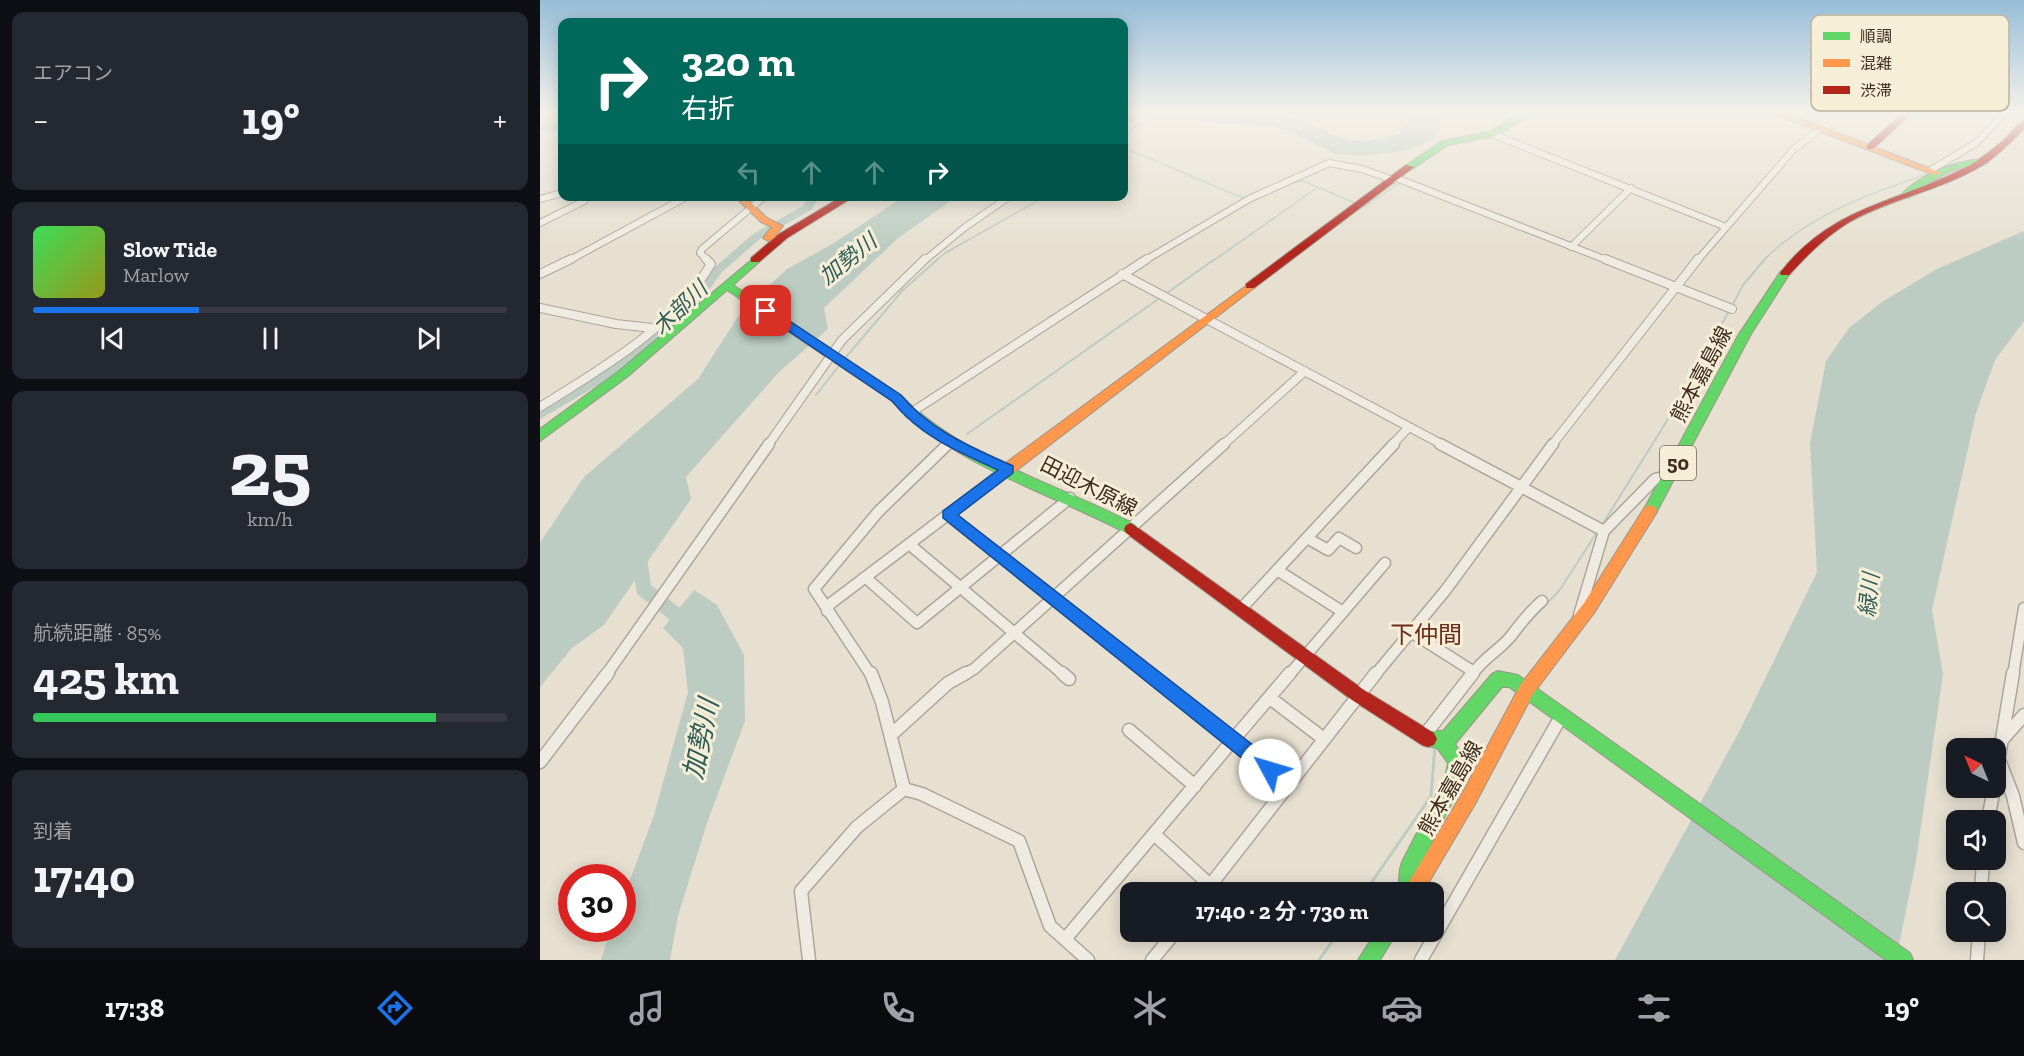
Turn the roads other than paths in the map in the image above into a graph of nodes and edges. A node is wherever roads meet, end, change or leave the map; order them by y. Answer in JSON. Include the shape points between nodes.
{"nodes":[{"id":1,"x":1425,"y":157,"type":"edge"},
{"id":2,"x":1544,"y":157,"type":"edge"},
{"id":3,"x":1787,"y":157,"type":"edge"},
{"id":4,"x":1896,"y":157,"type":"edge"},
{"id":5,"x":1955,"y":157,"type":"edge"},
{"id":6,"x":1992,"y":157,"type":"edge"},
{"id":7,"x":1983,"y":163,"type":"junction"},
{"id":8,"x":1934,"y":171,"type":"junction"},
{"id":9,"x":1394,"y":179,"type":"junction"},
{"id":10,"x":1628,"y":190,"type":"junction"},
{"id":11,"x":558,"y":194,"type":"edge"},
{"id":12,"x":1905,"y":196,"type":"junction"},
{"id":13,"x":540,"y":199,"type":"edge"},
{"id":14,"x":584,"y":201,"type":"edge"},
{"id":15,"x":679,"y":201,"type":"edge"},
{"id":16,"x":743,"y":201,"type":"edge"},
{"id":17,"x":758,"y":201,"type":"edge"},
{"id":18,"x":842,"y":201,"type":"edge"},
{"id":19,"x":1003,"y":201,"type":"edge"},
{"id":20,"x":750,"y":207,"type":"junction"},
{"id":21,"x":540,"y":223,"type":"edge"},
{"id":22,"x":1726,"y":227,"type":"junction"},
{"id":23,"x":1571,"y":247,"type":"junction"},
{"id":24,"x":540,"y":274,"type":"edge"},
{"id":25,"x":1122,"y":274,"type":"junction"},
{"id":26,"x":1675,"y":286,"type":"junction"},
{"id":27,"x":730,"y":287,"type":"junction"},
{"id":28,"x":540,"y":308,"type":"edge"},
{"id":29,"x":1732,"y":309,"type":"dead end"},
{"id":30,"x":1206,"y":318,"type":"junction"},
{"id":31,"x":652,"y":328,"type":"junction"},
{"id":32,"x":832,"y":355,"type":"junction"},
{"id":33,"x":1305,"y":371,"type":"junction"},
{"id":34,"x":540,"y":407,"type":"edge"},
{"id":35,"x":909,"y":414,"type":"junction"},
{"id":36,"x":1409,"y":427,"type":"junction"},
{"id":37,"x":540,"y":436,"type":"edge"},
{"id":38,"x":949,"y":443,"type":"junction"},
{"id":39,"x":1008,"y":469,"type":"junction"},
{"id":40,"x":1671,"y":475,"type":"junction"},
{"id":41,"x":1519,"y":488,"type":"junction"},
{"id":42,"x":1070,"y":498,"type":"junction"},
{"id":43,"x":948,"y":514,"type":"junction"},
{"id":44,"x":1129,"y":528,"type":"junction"},
{"id":45,"x":1604,"y":531,"type":"junction"},
{"id":46,"x":1307,"y":538,"type":"junction"},
{"id":47,"x":909,"y":544,"type":"junction"},
{"id":48,"x":1356,"y":548,"type":"dead end"},
{"id":49,"x":1000,"y":555,"type":"junction"},
{"id":50,"x":1385,"y":563,"type":"dead end"},
{"id":51,"x":1277,"y":570,"type":"junction"},
{"id":52,"x":866,"y":577,"type":"junction"},
{"id":53,"x":960,"y":588,"type":"junction"},
{"id":54,"x":1053,"y":597,"type":"junction"},
{"id":55,"x":1542,"y":601,"type":"dead end"},
{"id":56,"x":2024,"y":608,"type":"edge"},
{"id":57,"x":1240,"y":610,"type":"junction"},
{"id":58,"x":827,"y":611,"type":"junction"},
{"id":59,"x":1342,"y":612,"type":"junction"},
{"id":60,"x":1577,"y":621,"type":"junction"},
{"id":61,"x":1411,"y":632,"type":"junction"},
{"id":62,"x":1013,"y":633,"type":"junction"},
{"id":63,"x":1305,"y":657,"type":"junction"},
{"id":64,"x":1474,"y":672,"type":"junction"},
{"id":65,"x":1069,"y":679,"type":"dead end"},
{"id":66,"x":1533,"y":694,"type":"junction"},
{"id":67,"x":1358,"y":695,"type":"junction"},
{"id":68,"x":1270,"y":698,"type":"junction"},
{"id":69,"x":2024,"y":715,"type":"edge"},
{"id":70,"x":1558,"y":722,"type":"dead end"},
{"id":71,"x":1128,"y":730,"type":"dead end"},
{"id":72,"x":892,"y":734,"type":"junction"},
{"id":73,"x":2002,"y":738,"type":"edge"},
{"id":74,"x":2004,"y":738,"type":"edge"},
{"id":75,"x":1324,"y":739,"type":"junction"},
{"id":76,"x":1432,"y":739,"type":"junction"},
{"id":77,"x":1233,"y":740,"type":"junction"},
{"id":78,"x":540,"y":762,"type":"edge"},
{"id":79,"x":2006,"y":778,"type":"edge"},
{"id":80,"x":1288,"y":784,"type":"junction"},
{"id":81,"x":1195,"y":786,"type":"junction"},
{"id":82,"x":904,"y":789,"type":"junction"},
{"id":83,"x":1154,"y":834,"type":"junction"},
{"id":84,"x":2024,"y":843,"type":"edge"},
{"id":85,"x":1201,"y":882,"type":"edge"},
{"id":86,"x":1213,"y":882,"type":"edge"},
{"id":87,"x":1408,"y":882,"type":"edge"},
{"id":88,"x":1418,"y":882,"type":"edge"},
{"id":89,"x":1066,"y":938,"type":"junction"},
{"id":90,"x":1166,"y":942,"type":"edge"},
{"id":91,"x":1380,"y":942,"type":"edge"},
{"id":92,"x":1978,"y":942,"type":"edge"},
{"id":93,"x":809,"y":960,"type":"edge"},
{"id":94,"x":1088,"y":960,"type":"edge"},
{"id":95,"x":1152,"y":960,"type":"edge"},
{"id":96,"x":1368,"y":960,"type":"edge"},
{"id":97,"x":1420,"y":960,"type":"edge"},
{"id":98,"x":1903,"y":960,"type":"edge"},
{"id":99,"x":1977,"y":960,"type":"edge"}],
"edges":[{"from":1,"to":9,"type":"main road"},
{"from":2,"to":10,"type":"street"},
{"from":3,"to":22,"type":"street"},
{"from":4,"to":8,"type":"main road"},
{"from":5,"to":8,"type":"street"},
{"from":6,"to":7,"type":"main road","name":"熊本嘉島線","number":"50"},
{"from":7,"to":8,"type":"main road","via":[[1976,161]]},
{"from":7,"to":12,"type":"main road","name":"熊本嘉島線","number":"50"},
{"from":8,"to":12,"type":"main road"},
{"from":9,"to":23,"type":"street"},
{"from":9,"to":25,"type":"street","via":[[1329,163],[1242,202]]},
{"from":9,"to":30,"type":"main road"},
{"from":10,"to":22,"type":"street"},
{"from":10,"to":23,"type":"street"},
{"from":11,"to":13,"type":"street"},
{"from":12,"to":40,"type":"main road","name":"熊本嘉島線","number":"50","via":[[1840,224],[1801,253],[1770,290]]},
{"from":14,"to":21,"type":"street"},
{"from":15,"to":24,"type":"street"},
{"from":16,"to":20,"type":"main road"},
{"from":17,"to":20,"type":"street"},
{"from":18,"to":27,"type":"main road","via":[[790,231]]},
{"from":19,"to":32,"type":"street","via":[[966,226],[896,286]]},
{"from":20,"to":27,"type":"main road","via":[[774,224],[727,275]]},
{"from":20,"to":31,"type":"street","via":[[702,249],[700,253],[710,267],[690,294]]},
{"from":22,"to":26,"type":"street"},
{"from":23,"to":26,"type":"street"},
{"from":25,"to":30,"type":"street"},
{"from":25,"to":35,"type":"street"},
{"from":26,"to":29,"type":"street"},
{"from":26,"to":41,"type":"street"},
{"from":27,"to":32,"type":"main road","name":"田迎木原線"},
{"from":27,"to":37,"type":"main road","via":[[624,374]]},
{"from":28,"to":31,"type":"street"},
{"from":30,"to":33,"type":"street"},
{"from":30,"to":39,"type":"main road"},
{"from":31,"to":34,"type":"street","via":[[583,381]]},
{"from":32,"to":35,"type":"main road","name":"田迎木原線","via":[[896,398]]},
{"from":32,"to":78,"type":"street","via":[[620,657]]},
{"from":33,"to":36,"type":"street"},
{"from":33,"to":44,"type":"street"},
{"from":35,"to":38,"type":"main road","name":"田迎木原線"},
{"from":36,"to":41,"type":"street"},
{"from":36,"to":46,"type":"street"},
{"from":38,"to":39,"type":"main road","name":"田迎木原線"},
{"from":38,"to":58,"type":"street","via":[[845,548],[814,589]]},
{"from":39,"to":42,"type":"main road","name":"田迎木原線"},
{"from":39,"to":43,"type":"street"},
{"from":40,"to":45,"type":"street","via":[[1655,479]]},
{"from":40,"to":60,"type":"main road","name":"熊本嘉島線","number":"50"},
{"from":41,"to":45,"type":"street"},
{"from":41,"to":61,"type":"street"},
{"from":42,"to":44,"type":"main road","name":"田迎木原線"},
{"from":42,"to":49,"type":"street"},
{"from":43,"to":47,"type":"street"},
{"from":43,"to":49,"type":"street"},
{"from":44,"to":54,"type":"street"},
{"from":44,"to":57,"type":"main road","name":"田迎木原線"},
{"from":45,"to":60,"type":"street"},
{"from":46,"to":48,"type":"street","via":[[1328,550],[1339,538]]},
{"from":46,"to":51,"type":"street"},
{"from":47,"to":52,"type":"street"},
{"from":47,"to":53,"type":"street"},
{"from":49,"to":53,"type":"street"},
{"from":49,"to":54,"type":"street"},
{"from":50,"to":59,"type":"street"},
{"from":51,"to":57,"type":"street"},
{"from":51,"to":59,"type":"street"},
{"from":52,"to":53,"type":"street","via":[[917,623]]},
{"from":52,"to":58,"type":"street","via":[[830,604]]},
{"from":53,"to":62,"type":"street"},
{"from":54,"to":62,"type":"street"},
{"from":54,"to":77,"type":"street"},
{"from":55,"to":64,"type":"street"},
{"from":56,"to":73,"type":"street"},
{"from":57,"to":63,"type":"main road","name":"田迎木原線"},
{"from":58,"to":72,"type":"street","via":[[868,667]]},
{"from":59,"to":63,"type":"street"},
{"from":60,"to":66,"type":"main road","name":"熊本嘉島線","number":"50"},
{"from":61,"to":64,"type":"street"},
{"from":61,"to":67,"type":"street"},
{"from":62,"to":65,"type":"street"},
{"from":62,"to":72,"type":"street","via":[[974,669],[948,683]]},
{"from":63,"to":67,"type":"main road","name":"田迎木原線"},
{"from":63,"to":68,"type":"street"},
{"from":64,"to":76,"type":"street"},
{"from":66,"to":76,"type":"main road","via":[[1512,680],[1498,679],[1447,740]]},
{"from":66,"to":88,"type":"main road","name":"熊本嘉島線","number":"50"},
{"from":66,"to":98,"type":"main road"},
{"from":67,"to":75,"type":"street"},
{"from":67,"to":76,"type":"main road","name":"田迎木原線"},
{"from":68,"to":75,"type":"street"},
{"from":68,"to":77,"type":"street"},
{"from":69,"to":74,"type":"street"},
{"from":70,"to":97,"type":"street"},
{"from":71,"to":81,"type":"street"},
{"from":72,"to":82,"type":"street"},
{"from":75,"to":80,"type":"street"},
{"from":76,"to":87,"type":"main road","via":[[1457,761],[1454,780],[1409,869]]},
{"from":77,"to":80,"type":"street"},
{"from":77,"to":81,"type":"street"},
{"from":79,"to":84,"type":"street"},
{"from":80,"to":86,"type":"street"},
{"from":81,"to":83,"type":"street"},
{"from":82,"to":89,"type":"street","via":[[1019,841],[1050,926]]},
{"from":82,"to":93,"type":"street","via":[[857,827],[801,891]]},
{"from":83,"to":85,"type":"street"},
{"from":83,"to":89,"type":"street"},
{"from":89,"to":94,"type":"street"},
{"from":90,"to":95,"type":"street"},
{"from":91,"to":96,"type":"main road"},
{"from":92,"to":99,"type":"street"}]}
